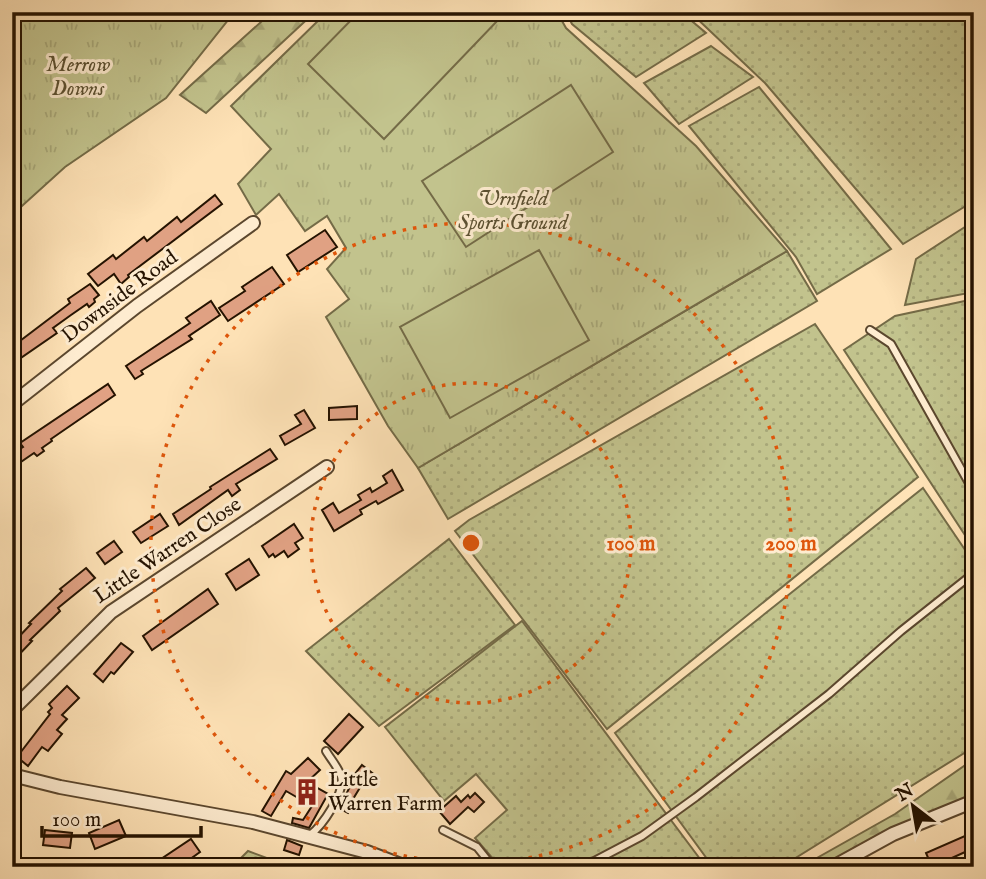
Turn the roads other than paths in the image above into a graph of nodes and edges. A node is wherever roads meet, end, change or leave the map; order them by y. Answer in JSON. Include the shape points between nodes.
{"nodes":[{"id":1,"x":253,"y":223,"type":"dead end"},
{"id":2,"x":870,"y":330,"type":"dead end"},
{"id":3,"x":12,"y":404,"type":"edge"},
{"id":4,"x":327,"y":467,"type":"dead end"},
{"id":5,"x":974,"y":492,"type":"edge"},
{"id":6,"x":974,"y":573,"type":"edge"},
{"id":7,"x":12,"y":710,"type":"edge"},
{"id":8,"x":326,"y":751,"type":"dead end"},
{"id":9,"x":12,"y":775,"type":"edge"},
{"id":10,"x":974,"y":801,"type":"edge"},
{"id":11,"x":443,"y":830,"type":"dead end"},
{"id":12,"x":308,"y":836,"type":"junction"},
{"id":13,"x":406,"y":867,"type":"edge"},
{"id":14,"x":493,"y":867,"type":"edge"},
{"id":15,"x":583,"y":867,"type":"edge"},
{"id":16,"x":833,"y":867,"type":"edge"}],
"edges":[{"from":1,"to":3,"type":"street","name":"Downside Road"},
{"from":2,"to":5,"type":"lane","via":[[891,344]]},
{"from":4,"to":7,"type":"street","name":"Little Warren Close","via":[[111,611]]},
{"from":6,"to":15,"type":"lane","via":[[696,797],[642,836]]},
{"from":8,"to":12,"type":"lane","via":[[340,774],[341,785],[321,826]]},
{"from":9,"to":12,"type":"street"},
{"from":10,"to":16,"type":"street","via":[[893,834]]},
{"from":11,"to":14,"type":"lane","via":[[477,847]]},
{"from":12,"to":13,"type":"street"}]}
